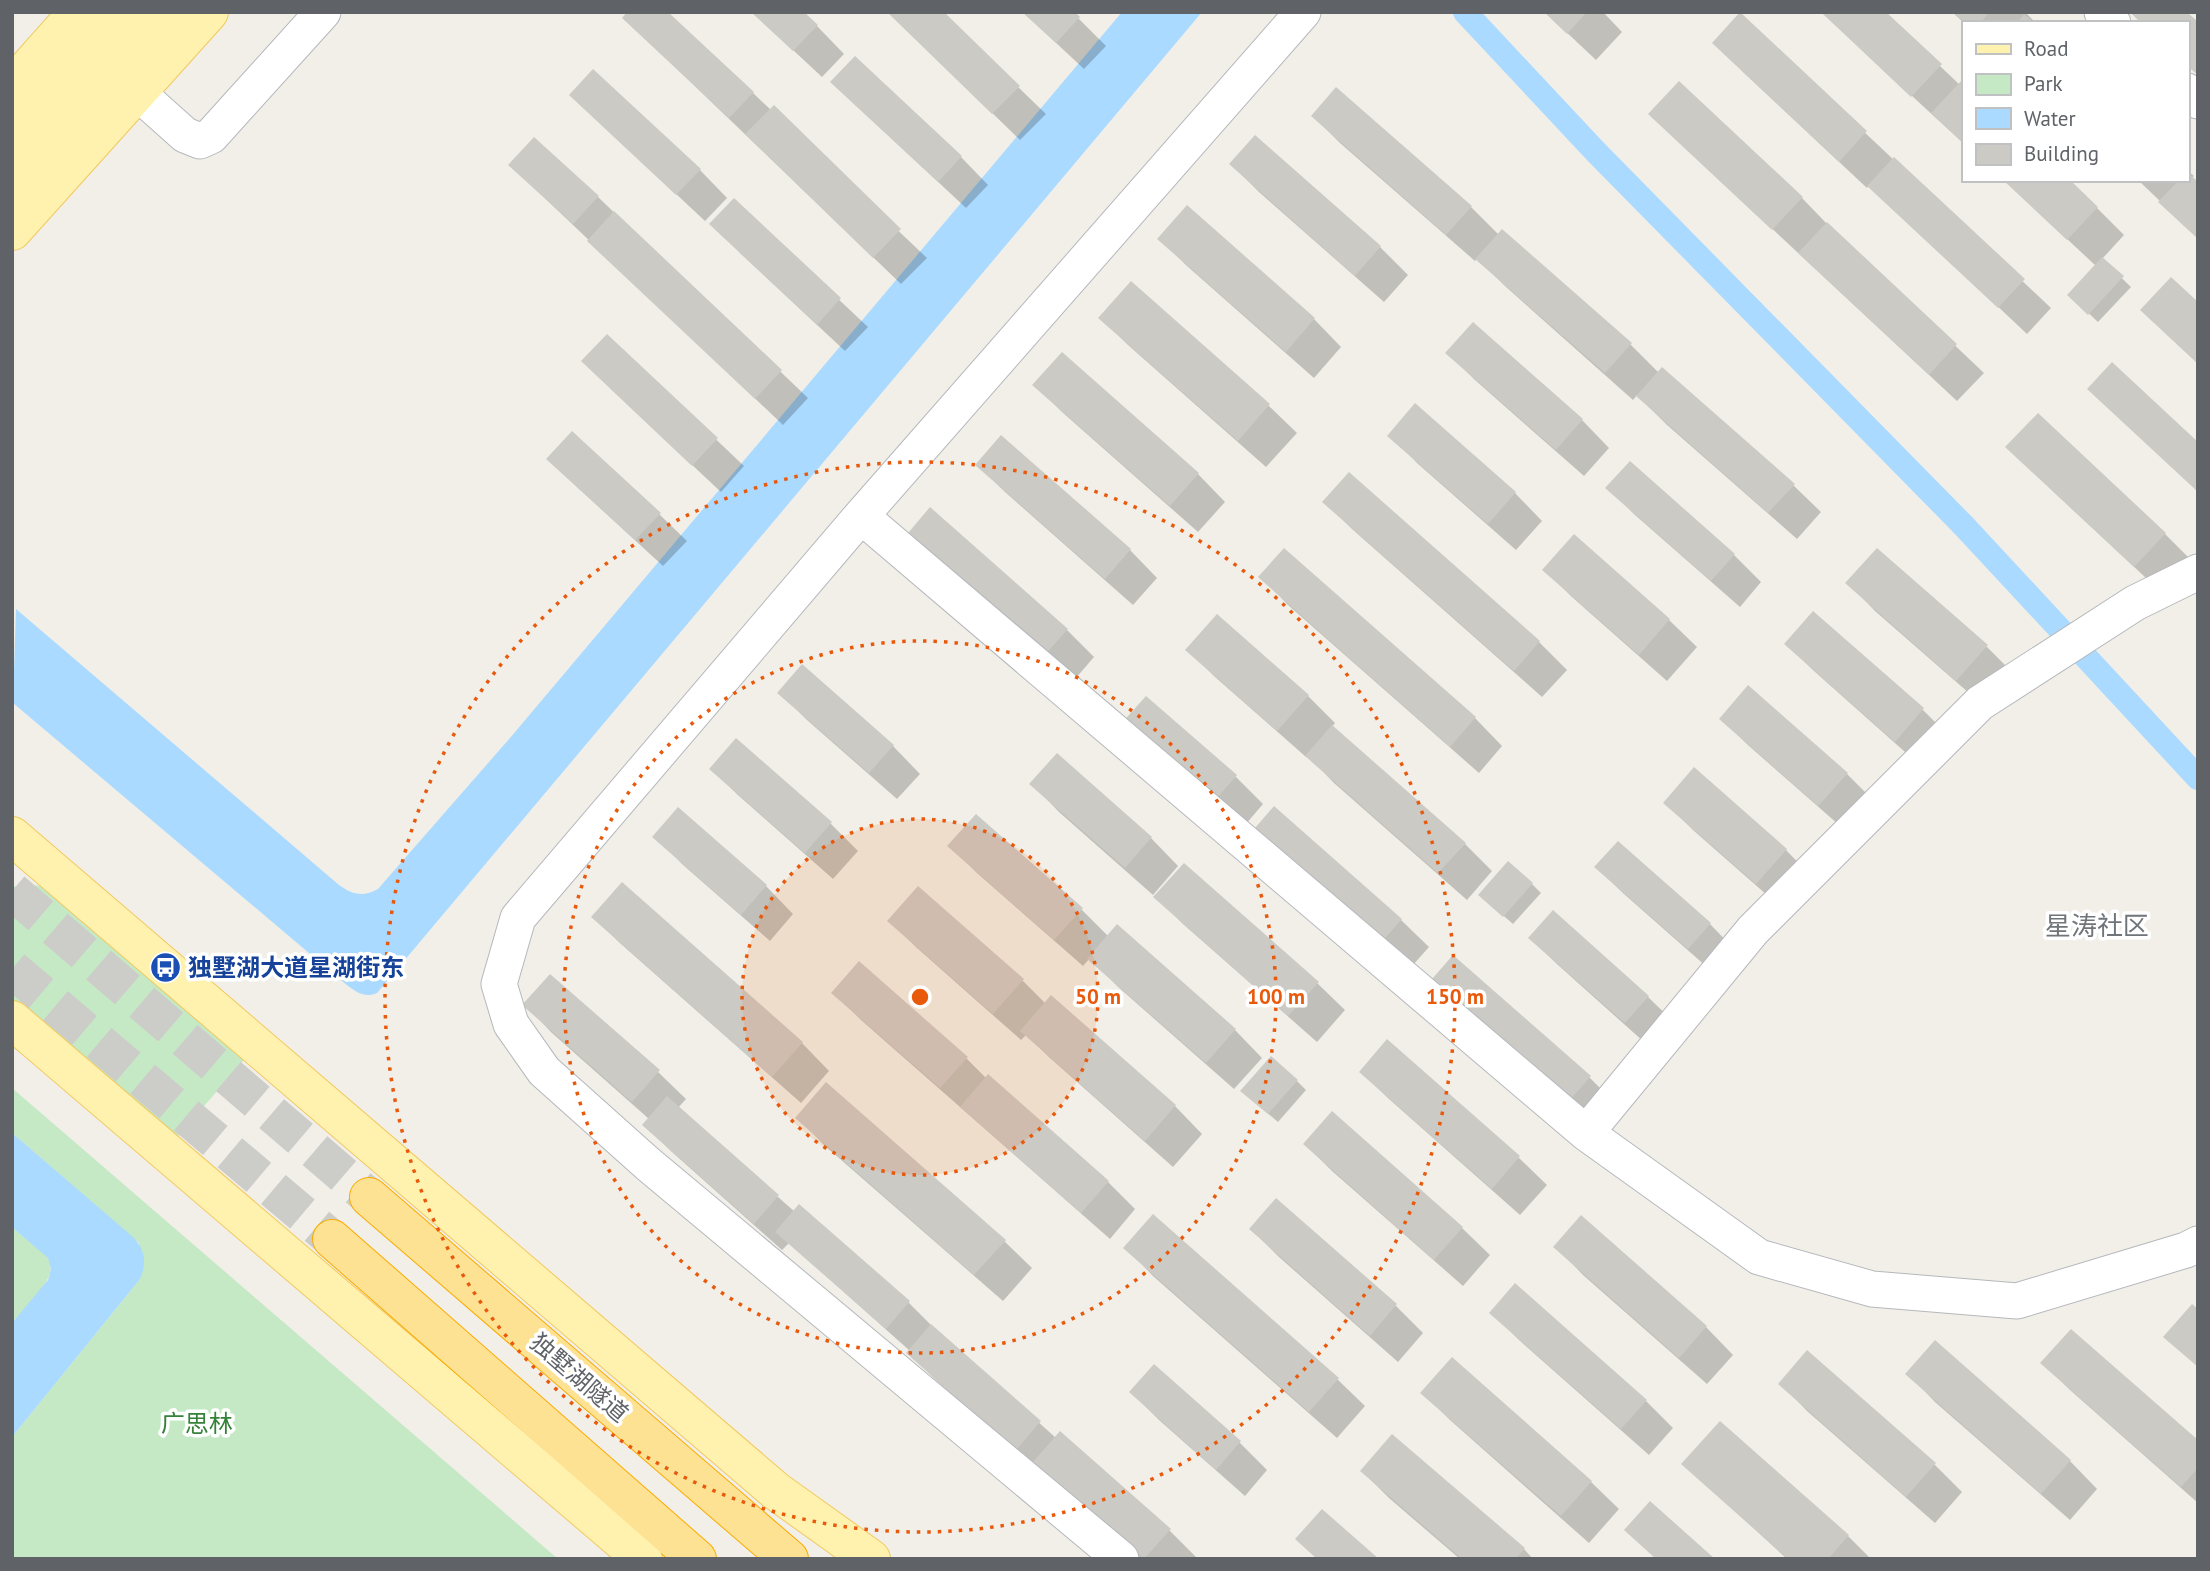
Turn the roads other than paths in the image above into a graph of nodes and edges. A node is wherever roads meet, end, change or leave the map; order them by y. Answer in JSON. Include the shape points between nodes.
{"nodes":[{"id":1,"x":78,"y":12,"type":"edge"},
{"id":2,"x":123,"y":12,"type":"edge"},
{"id":3,"x":165,"y":12,"type":"edge"},
{"id":4,"x":209,"y":12,"type":"edge"},
{"id":5,"x":323,"y":12,"type":"edge"},
{"id":6,"x":1303,"y":12,"type":"edge"},
{"id":7,"x":12,"y":86,"type":"edge"},
{"id":8,"x":138,"y":93,"type":"junction"},
{"id":9,"x":12,"y":136,"type":"edge"},
{"id":10,"x":12,"y":183,"type":"edge"},
{"id":11,"x":12,"y":231,"type":"edge"},
{"id":12,"x":861,"y":516,"type":"junction"},
{"id":13,"x":2198,"y":572,"type":"edge"},
{"id":14,"x":12,"y":836,"type":"edge"},
{"id":15,"x":12,"y":869,"type":"edge"},
{"id":16,"x":57,"y":874,"type":"junction"},
{"id":17,"x":12,"y":1020,"type":"edge"},
{"id":18,"x":1586,"y":1133,"type":"junction"},
{"id":19,"x":369,"y":1197,"type":"tunnel mouth"},
{"id":20,"x":332,"y":1239,"type":"tunnel mouth"},
{"id":21,"x":2198,"y":1244,"type":"edge"},
{"id":22,"x":643,"y":1559,"type":"edge"},
{"id":23,"x":697,"y":1559,"type":"edge"},
{"id":24,"x":789,"y":1559,"type":"edge"},
{"id":25,"x":871,"y":1559,"type":"edge"},
{"id":26,"x":1121,"y":1559,"type":"edge"}],
"edges":[{"from":1,"to":7,"type":"main road"},
{"from":2,"to":9,"type":"main road"},
{"from":3,"to":10,"type":"main road"},
{"from":4,"to":8,"type":"main road"},
{"from":5,"to":8,"type":"street","via":[[211,136],[200,141],[185,135]]},
{"from":6,"to":12,"type":"street"},
{"from":8,"to":11,"type":"main road"},
{"from":12,"to":18,"type":"street"},
{"from":12,"to":26,"type":"street","via":[[518,918],[499,984],[511,1024],[544,1071],[648,1164]]},
{"from":13,"to":18,"type":"street","via":[[2135,603],[1980,703],[1753,930]]},
{"from":14,"to":16,"type":"main road"},
{"from":15,"to":16,"type":"main road"},
{"from":16,"to":25,"type":"main road","via":[[776,1492]]},
{"from":17,"to":22,"type":"main road"},
{"from":18,"to":21,"type":"street","via":[[1759,1257],[1872,1289],[2017,1301]]},
{"from":19,"to":24,"type":"highway","name":"独墅湖隧道"},
{"from":20,"to":23,"type":"highway"}]}
